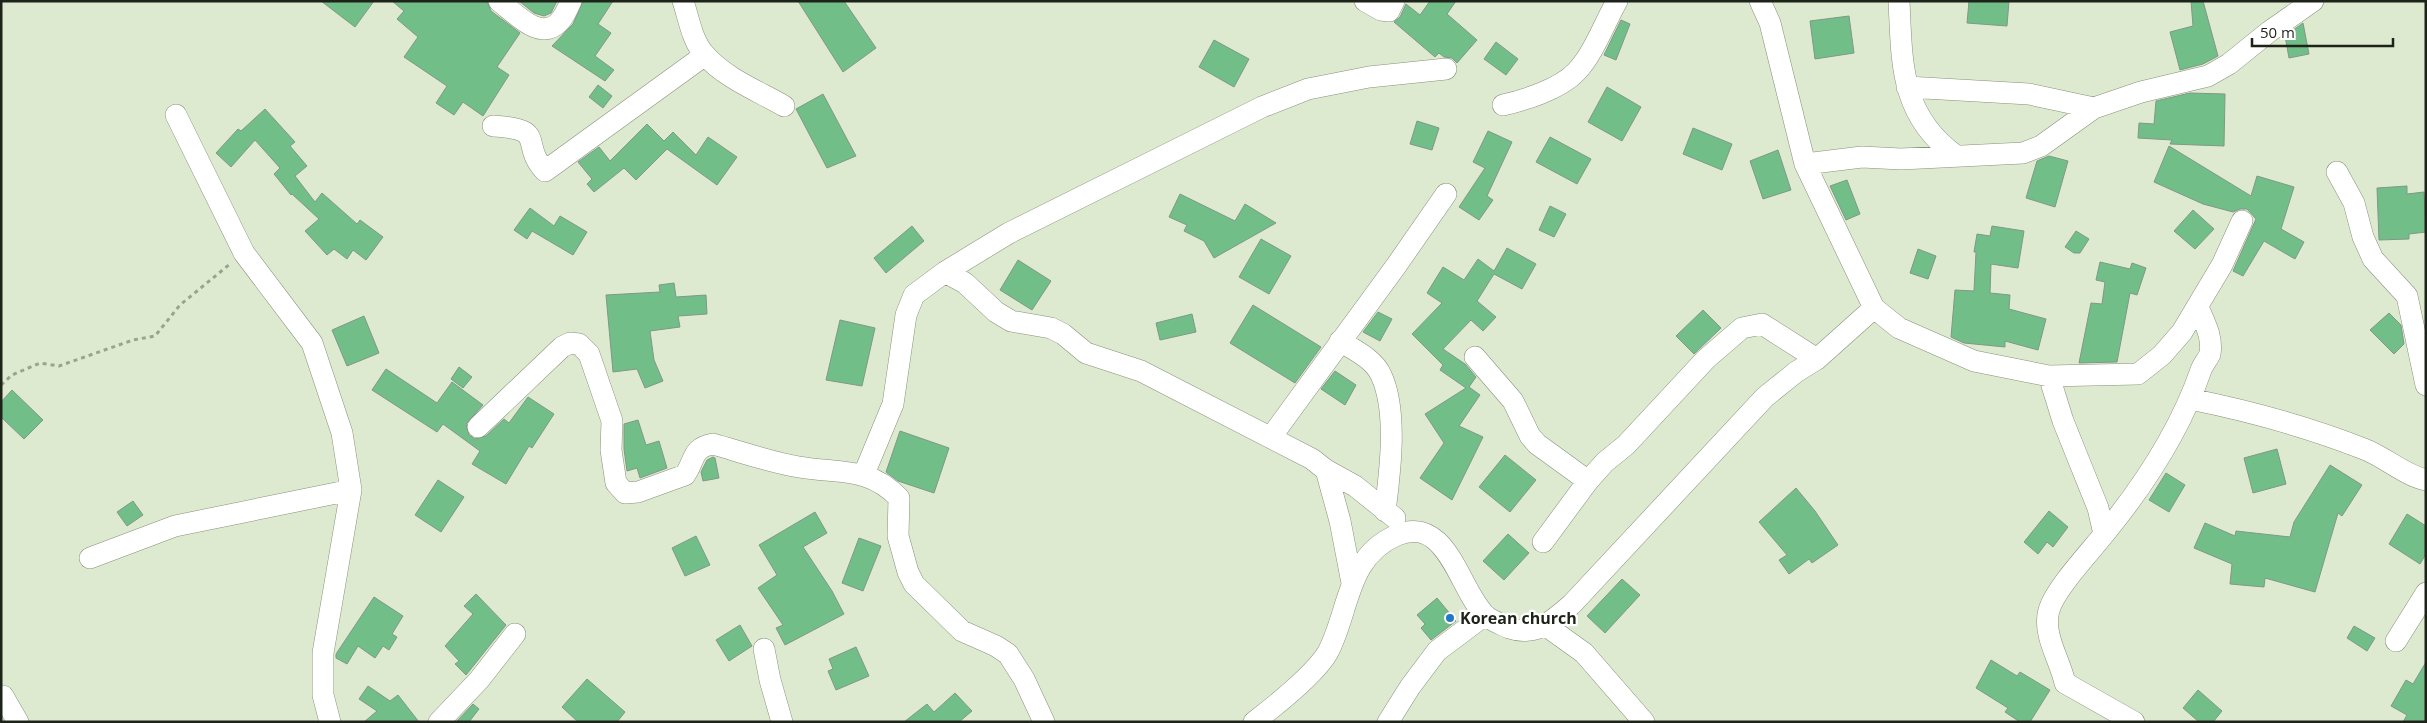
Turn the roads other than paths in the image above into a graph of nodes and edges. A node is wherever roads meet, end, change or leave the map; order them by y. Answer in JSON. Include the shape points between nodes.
{"nodes":[{"id":1,"x":499,"y":1,"type":"edge"},
{"id":2,"x":572,"y":1,"type":"edge"},
{"id":3,"x":683,"y":1,"type":"edge"},
{"id":4,"x":1365,"y":1,"type":"edge"},
{"id":5,"x":1394,"y":1,"type":"edge"},
{"id":6,"x":1616,"y":1,"type":"edge"},
{"id":7,"x":1760,"y":1,"type":"edge"},
{"id":8,"x":1899,"y":1,"type":"edge"},
{"id":9,"x":2313,"y":1,"type":"edge"},
{"id":10,"x":705,"y":56,"type":"junction"},
{"id":11,"x":1446,"y":69,"type":"dead end"},
{"id":12,"x":1907,"y":87,"type":"junction"},
{"id":13,"x":1503,"y":105,"type":"dead end"},
{"id":14,"x":784,"y":106,"type":"dead end"},
{"id":15,"x":2094,"y":108,"type":"junction"},
{"id":16,"x":176,"y":115,"type":"dead end"},
{"id":17,"x":493,"y":126,"type":"dead end"},
{"id":18,"x":1955,"y":155,"type":"junction"},
{"id":19,"x":1805,"y":164,"type":"junction"},
{"id":20,"x":2337,"y":172,"type":"dead end"},
{"id":21,"x":1446,"y":194,"type":"dead end"},
{"id":22,"x":2242,"y":221,"type":"dead end"},
{"id":23,"x":945,"y":272,"type":"junction"},
{"id":24,"x":2198,"y":306,"type":"junction"},
{"id":25,"x":1874,"y":308,"type":"junction"},
{"id":26,"x":1340,"y":340,"type":"junction"},
{"id":27,"x":1475,"y":357,"type":"dead end"},
{"id":28,"x":1817,"y":360,"type":"junction"},
{"id":29,"x":2049,"y":376,"type":"junction"},
{"id":30,"x":2426,"y":385,"type":"edge"},
{"id":31,"x":2190,"y":399,"type":"junction"},
{"id":32,"x":478,"y":427,"type":"dead end"},
{"id":33,"x":1271,"y":437,"type":"junction"},
{"id":34,"x":1326,"y":470,"type":"junction"},
{"id":35,"x":864,"y":474,"type":"junction"},
{"id":36,"x":2426,"y":480,"type":"edge"},
{"id":37,"x":1588,"y":481,"type":"junction"},
{"id":38,"x":352,"y":490,"type":"junction"},
{"id":39,"x":1385,"y":511,"type":"junction"},
{"id":40,"x":1413,"y":531,"type":"junction"},
{"id":41,"x":2104,"y":534,"type":"junction"},
{"id":42,"x":1543,"y":542,"type":"dead end"},
{"id":43,"x":90,"y":558,"type":"dead end"},
{"id":44,"x":1352,"y":584,"type":"junction"},
{"id":45,"x":2426,"y":593,"type":"edge"},
{"id":46,"x":1485,"y":615,"type":"junction"},
{"id":47,"x":1544,"y":625,"type":"junction"},
{"id":48,"x":515,"y":634,"type":"dead end"},
{"id":49,"x":2396,"y":641,"type":"dead end"},
{"id":50,"x":764,"y":649,"type":"dead end"},
{"id":51,"x":3,"y":696,"type":"dead end"},
{"id":52,"x":18,"y":722,"type":"edge"},
{"id":53,"x":330,"y":722,"type":"edge"},
{"id":54,"x":439,"y":722,"type":"edge"},
{"id":55,"x":782,"y":722,"type":"edge"},
{"id":56,"x":1044,"y":722,"type":"edge"},
{"id":57,"x":1254,"y":722,"type":"edge"},
{"id":58,"x":1388,"y":722,"type":"edge"},
{"id":59,"x":1644,"y":722,"type":"edge"},
{"id":60,"x":2134,"y":722,"type":"edge"}],
"edges":[{"from":1,"to":2,"type":"street","via":[[539,30],[548,30],[560,22]]},
{"from":3,"to":10,"type":"street","via":[[695,40]]},
{"from":4,"to":5,"type":"street","via":[[1389,11]]},
{"from":6,"to":13,"type":"street","via":[[1576,73],[1525,100]]},
{"from":7,"to":19,"type":"street","via":[[1770,23]]},
{"from":8,"to":12,"type":"street","via":[[1901,61]]},
{"from":9,"to":15,"type":"street","via":[[2208,76],[2141,92]]},
{"from":10,"to":14,"type":"street","via":[[731,77]]},
{"from":10,"to":17,"type":"street","via":[[546,171],[523,129]]},
{"from":11,"to":23,"type":"street","via":[[1360,78],[1308,89],[1262,107],[1009,233]]},
{"from":12,"to":15,"type":"street","via":[[2029,94]]},
{"from":12,"to":18,"type":"street","via":[[1911,103],[1925,128]]},
{"from":15,"to":18,"type":"street","via":[[2041,146],[2023,152]]},
{"from":16,"to":38,"type":"street","via":[[244,253],[312,343],[342,433]]},
{"from":18,"to":19,"type":"street","via":[[1901,159],[1862,157]]},
{"from":19,"to":25,"type":"street"},
{"from":20,"to":30,"type":"street","via":[[2354,203],[2372,259],[2406,296]]},
{"from":21,"to":26,"type":"street"},
{"from":22,"to":24,"type":"street"},
{"from":23,"to":33,"type":"street","via":[[965,283],[996,312],[1011,321],[1052,328],[1091,355],[1141,371]]},
{"from":23,"to":35,"type":"street","via":[[914,295],[906,315],[893,404]]},
{"from":24,"to":29,"type":"street","via":[[2162,355],[2138,374]]},
{"from":24,"to":31,"type":"street","via":[[2210,334],[2210,355]]},
{"from":25,"to":28,"type":"street"},
{"from":25,"to":29,"type":"street","via":[[1899,328],[1974,361]]},
{"from":26,"to":33,"type":"street"},
{"from":26,"to":39,"type":"street","via":[[1370,361],[1381,374],[1386,392],[1391,462]]},
{"from":27,"to":37,"type":"street","via":[[1513,401],[1534,440]]},
{"from":28,"to":37,"type":"street","via":[[1762,324],[1742,328],[1706,359]]},
{"from":28,"to":47,"type":"street","via":[[1765,397],[1572,604]]},
{"from":29,"to":41,"type":"street","via":[[2063,421],[2098,508]]},
{"from":31,"to":36,"type":"street","via":[[2304,428],[2364,449]]},
{"from":31,"to":41,"type":"street","via":[[2144,482]]},
{"from":32,"to":35,"type":"street","via":[[570,343],[578,344],[589,354],[612,421],[611,450],[616,483],[625,493],[638,492],[685,475],[695,453],[702,446],[713,444],[799,467]]},
{"from":33,"to":34,"type":"street"},
{"from":34,"to":39,"type":"street","via":[[1355,486]]},
{"from":34,"to":44,"type":"street"},
{"from":35,"to":56,"type":"street","via":[[890,488],[899,498],[898,536],[914,584],[962,631],[1008,654]]},
{"from":37,"to":42,"type":"street"},
{"from":38,"to":43,"type":"street","via":[[176,526]]},
{"from":38,"to":53,"type":"street","via":[[324,653],[323,694]]},
{"from":39,"to":40,"type":"street"},
{"from":40,"to":44,"type":"street","via":[[1396,536],[1379,547],[1358,567]]},
{"from":40,"to":46,"type":"street","via":[[1438,542],[1450,556]]},
{"from":41,"to":60,"type":"street","via":[[2070,576],[2049,610],[2048,631],[2065,683]]},
{"from":44,"to":57,"type":"street","via":[[1336,635],[1323,659]]},
{"from":45,"to":49,"type":"street"},
{"from":46,"to":47,"type":"street","via":[[1516,631]]},
{"from":46,"to":58,"type":"street","via":[[1437,651]]},
{"from":47,"to":59,"type":"street","via":[[1584,653]]},
{"from":48,"to":54,"type":"street","via":[[479,680]]},
{"from":50,"to":55,"type":"street"},
{"from":51,"to":52,"type":"street"}]}
